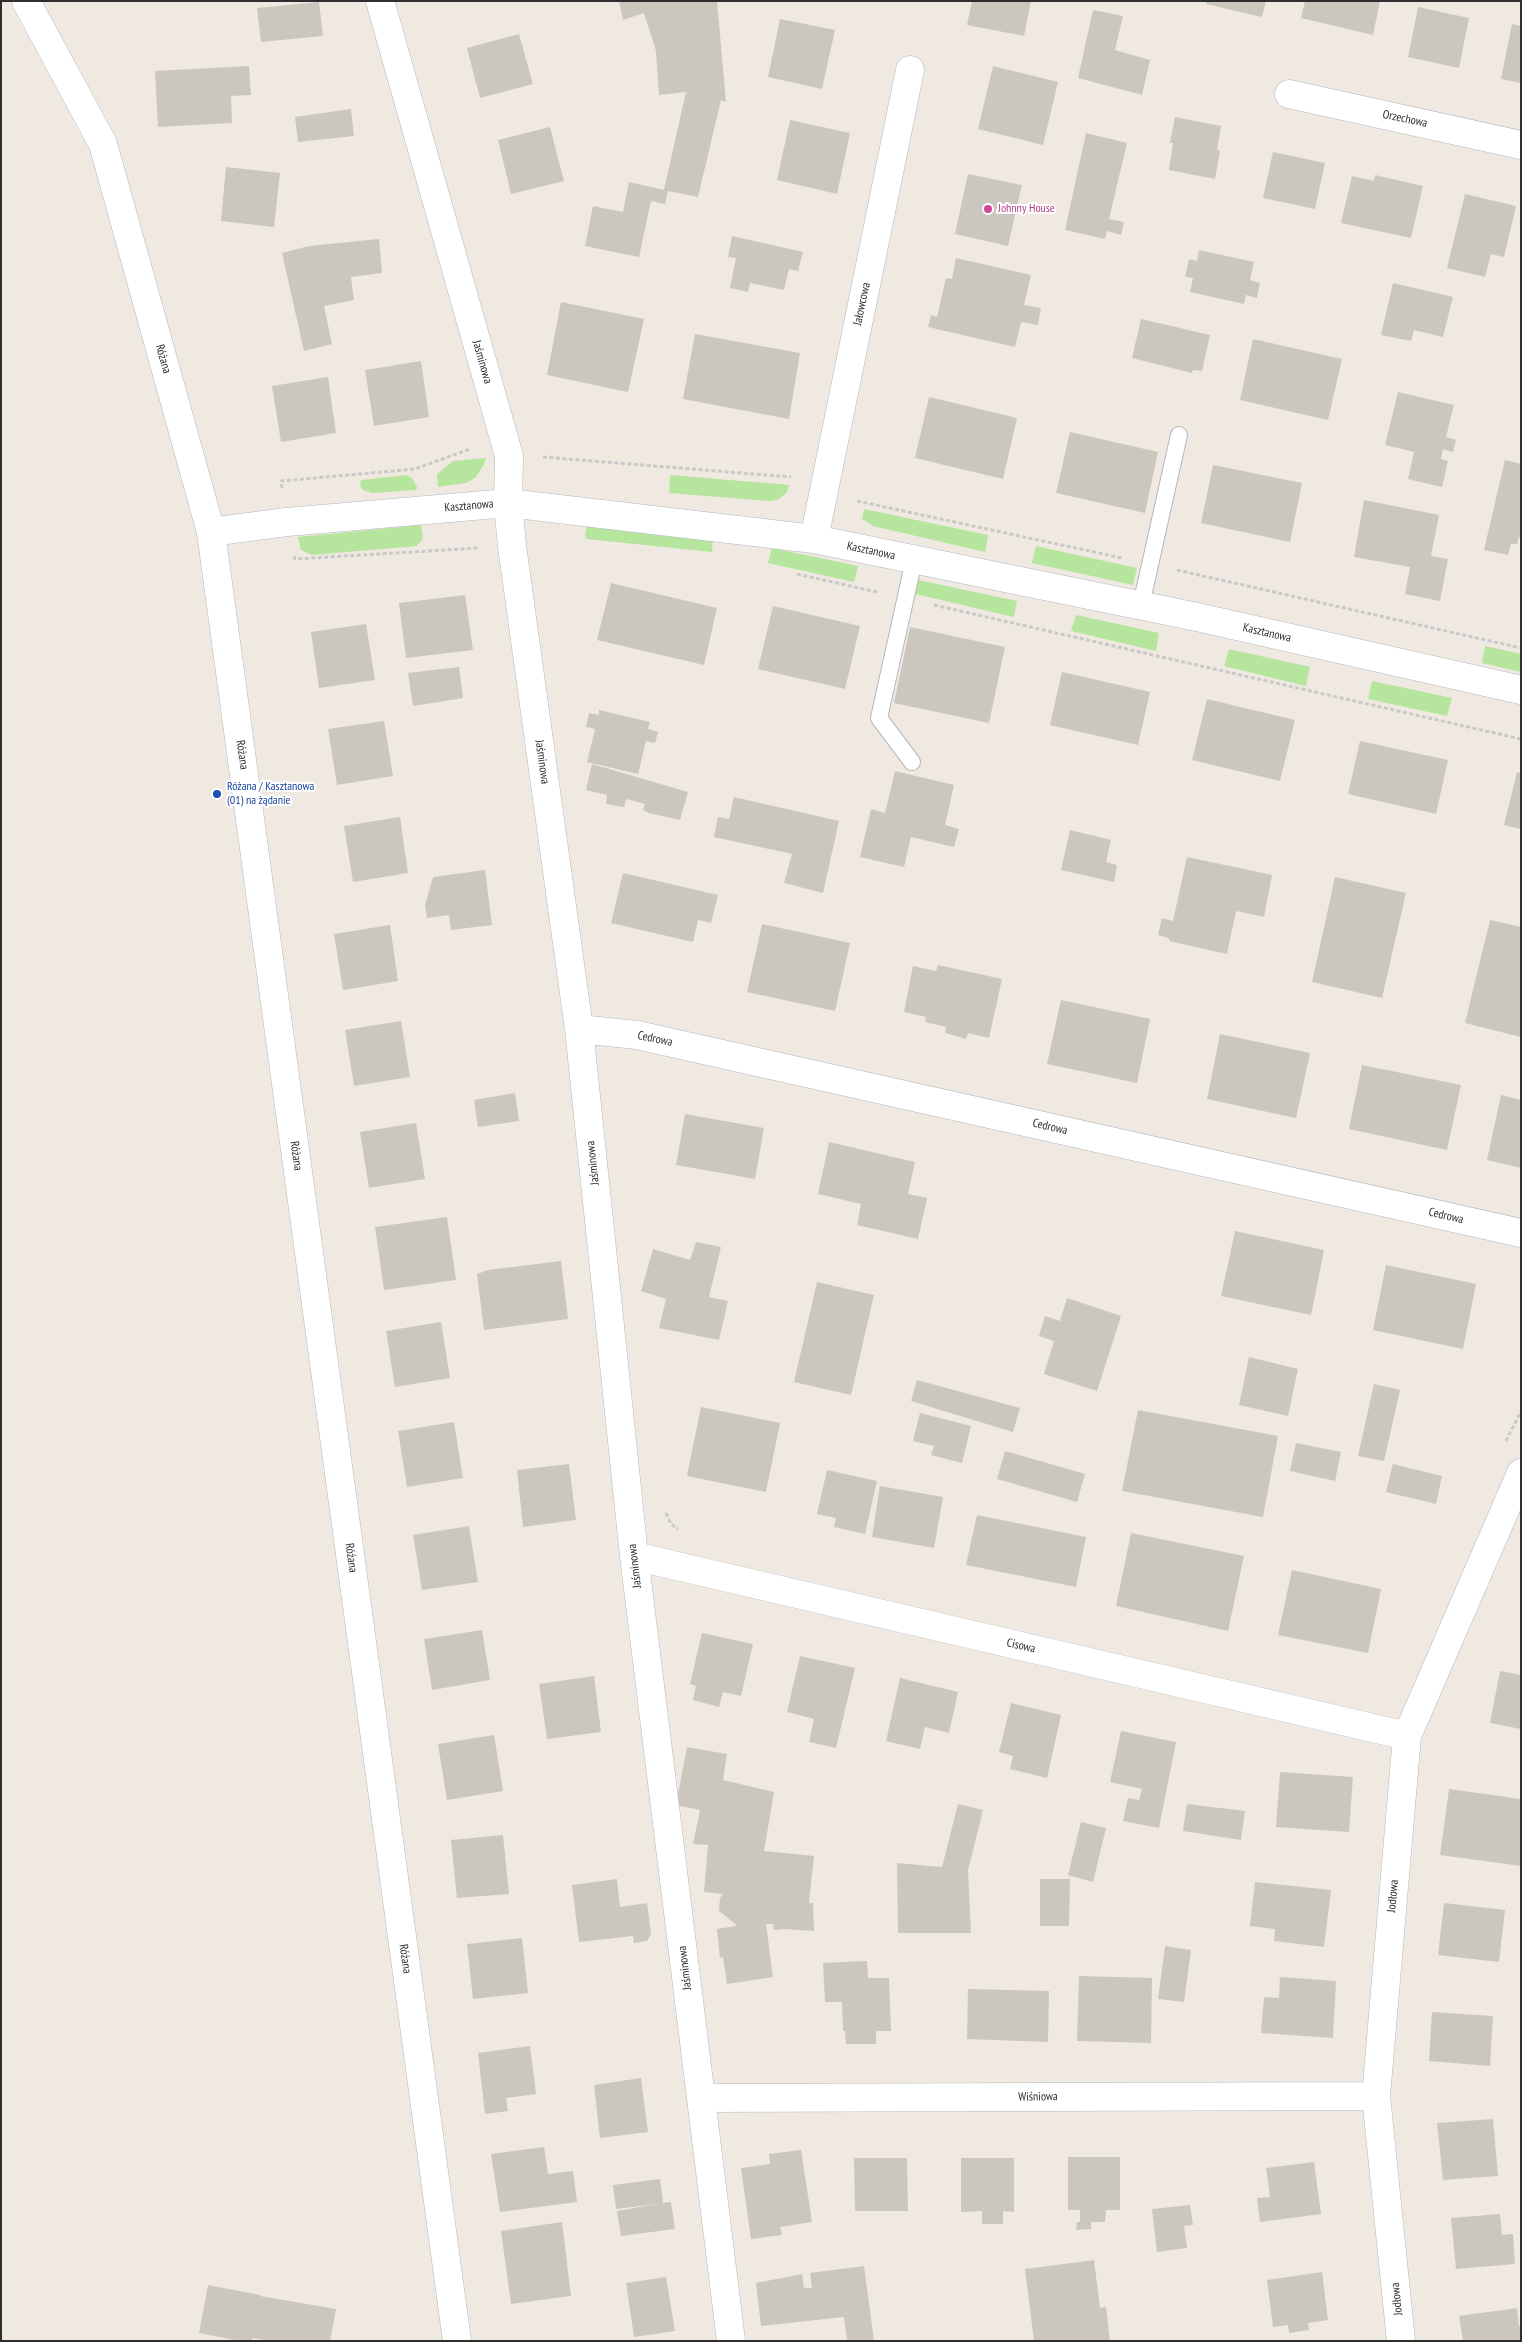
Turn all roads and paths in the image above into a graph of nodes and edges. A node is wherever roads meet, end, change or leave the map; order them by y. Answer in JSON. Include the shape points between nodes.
{"nodes":[{"id":1,"x":26,"y":1,"type":"edge"},
{"id":2,"x":380,"y":1,"type":"edge"},
{"id":3,"x":910,"y":70,"type":"dead end"},
{"id":4,"x":1289,"y":94,"type":"dead end"},
{"id":5,"x":1521,"y":145,"type":"edge"},
{"id":6,"x":1179,"y":435,"type":"dead end"},
{"id":7,"x":508,"y":503,"type":"junction"},
{"id":8,"x":211,"y":532,"type":"junction"},
{"id":9,"x":814,"y":539,"type":"junction"},
{"id":10,"x":914,"y":560,"type":"junction"},
{"id":11,"x":790,"y":573,"type":"dead end"},
{"id":12,"x":904,"y":598,"type":"junction"},
{"id":13,"x":1141,"y":606,"type":"junction"},
{"id":14,"x":1521,"y":690,"type":"edge"},
{"id":15,"x":1521,"y":739,"type":"edge"},
{"id":16,"x":912,"y":762,"type":"dead end"},
{"id":17,"x":579,"y":1028,"type":"junction"},
{"id":18,"x":1521,"y":1233,"type":"edge"},
{"id":19,"x":1521,"y":1411,"type":"edge"},
{"id":20,"x":1504,"y":1445,"type":"dead end"},
{"id":21,"x":1521,"y":1473,"type":"edge"},
{"id":22,"x":664,"y":1508,"type":"dead end"},
{"id":23,"x":684,"y":1534,"type":"dead end"},
{"id":24,"x":634,"y":1556,"type":"junction"},
{"id":25,"x":1408,"y":1736,"type":"junction"},
{"id":26,"x":1376,"y":2096,"type":"junction"},
{"id":27,"x":701,"y":2098,"type":"junction"},
{"id":28,"x":457,"y":2341,"type":"edge"},
{"id":29,"x":730,"y":2341,"type":"edge"},
{"id":30,"x":1402,"y":2341,"type":"edge"}],
"edges":[{"from":1,"to":8,"type":"street","name":"Różana","via":[[103,144]]},
{"from":2,"to":7,"type":"street","name":"Jaśminowa","via":[[509,456]]},
{"from":3,"to":9,"type":"street","name":"Jałowcowa"},
{"from":4,"to":5,"type":"street","name":"Orzechowa"},
{"from":6,"to":13,"type":"lane"},
{"from":7,"to":8,"type":"street","name":"Kasztanowa","via":[[287,522]]},
{"from":7,"to":9,"type":"street","name":"Kasztanowa"},
{"from":7,"to":17,"type":"street","name":"Jaśminowa"},
{"from":8,"to":28,"type":"street","name":"Różana"},
{"from":9,"to":10,"type":"street","name":"Kasztanowa"},
{"from":10,"to":12,"type":"lane"},
{"from":10,"to":13,"type":"street","name":"Kasztanowa"},
{"from":11,"to":12,"type":"path"},
{"from":12,"to":15,"type":"path"},
{"from":12,"to":16,"type":"lane","via":[[879,718]]},
{"from":13,"to":14,"type":"street","name":"Kasztanowa"},
{"from":17,"to":18,"type":"street","name":"Cedrowa","via":[[637,1035]]},
{"from":17,"to":24,"type":"street","name":"Jaśminowa"},
{"from":19,"to":20,"type":"path"},
{"from":21,"to":25,"type":"street","name":"Jodłowa"},
{"from":22,"to":23,"type":"path","via":[[671,1524]]},
{"from":24,"to":25,"type":"street","name":"Cisowa"},
{"from":24,"to":27,"type":"street","name":"Jaśminowa"},
{"from":25,"to":26,"type":"street","name":"Jodłowa"},
{"from":26,"to":27,"type":"street","name":"Wiśniowa"},
{"from":26,"to":30,"type":"street","name":"Jodłowa"},
{"from":27,"to":29,"type":"street","name":"Jaśminowa"}]}
